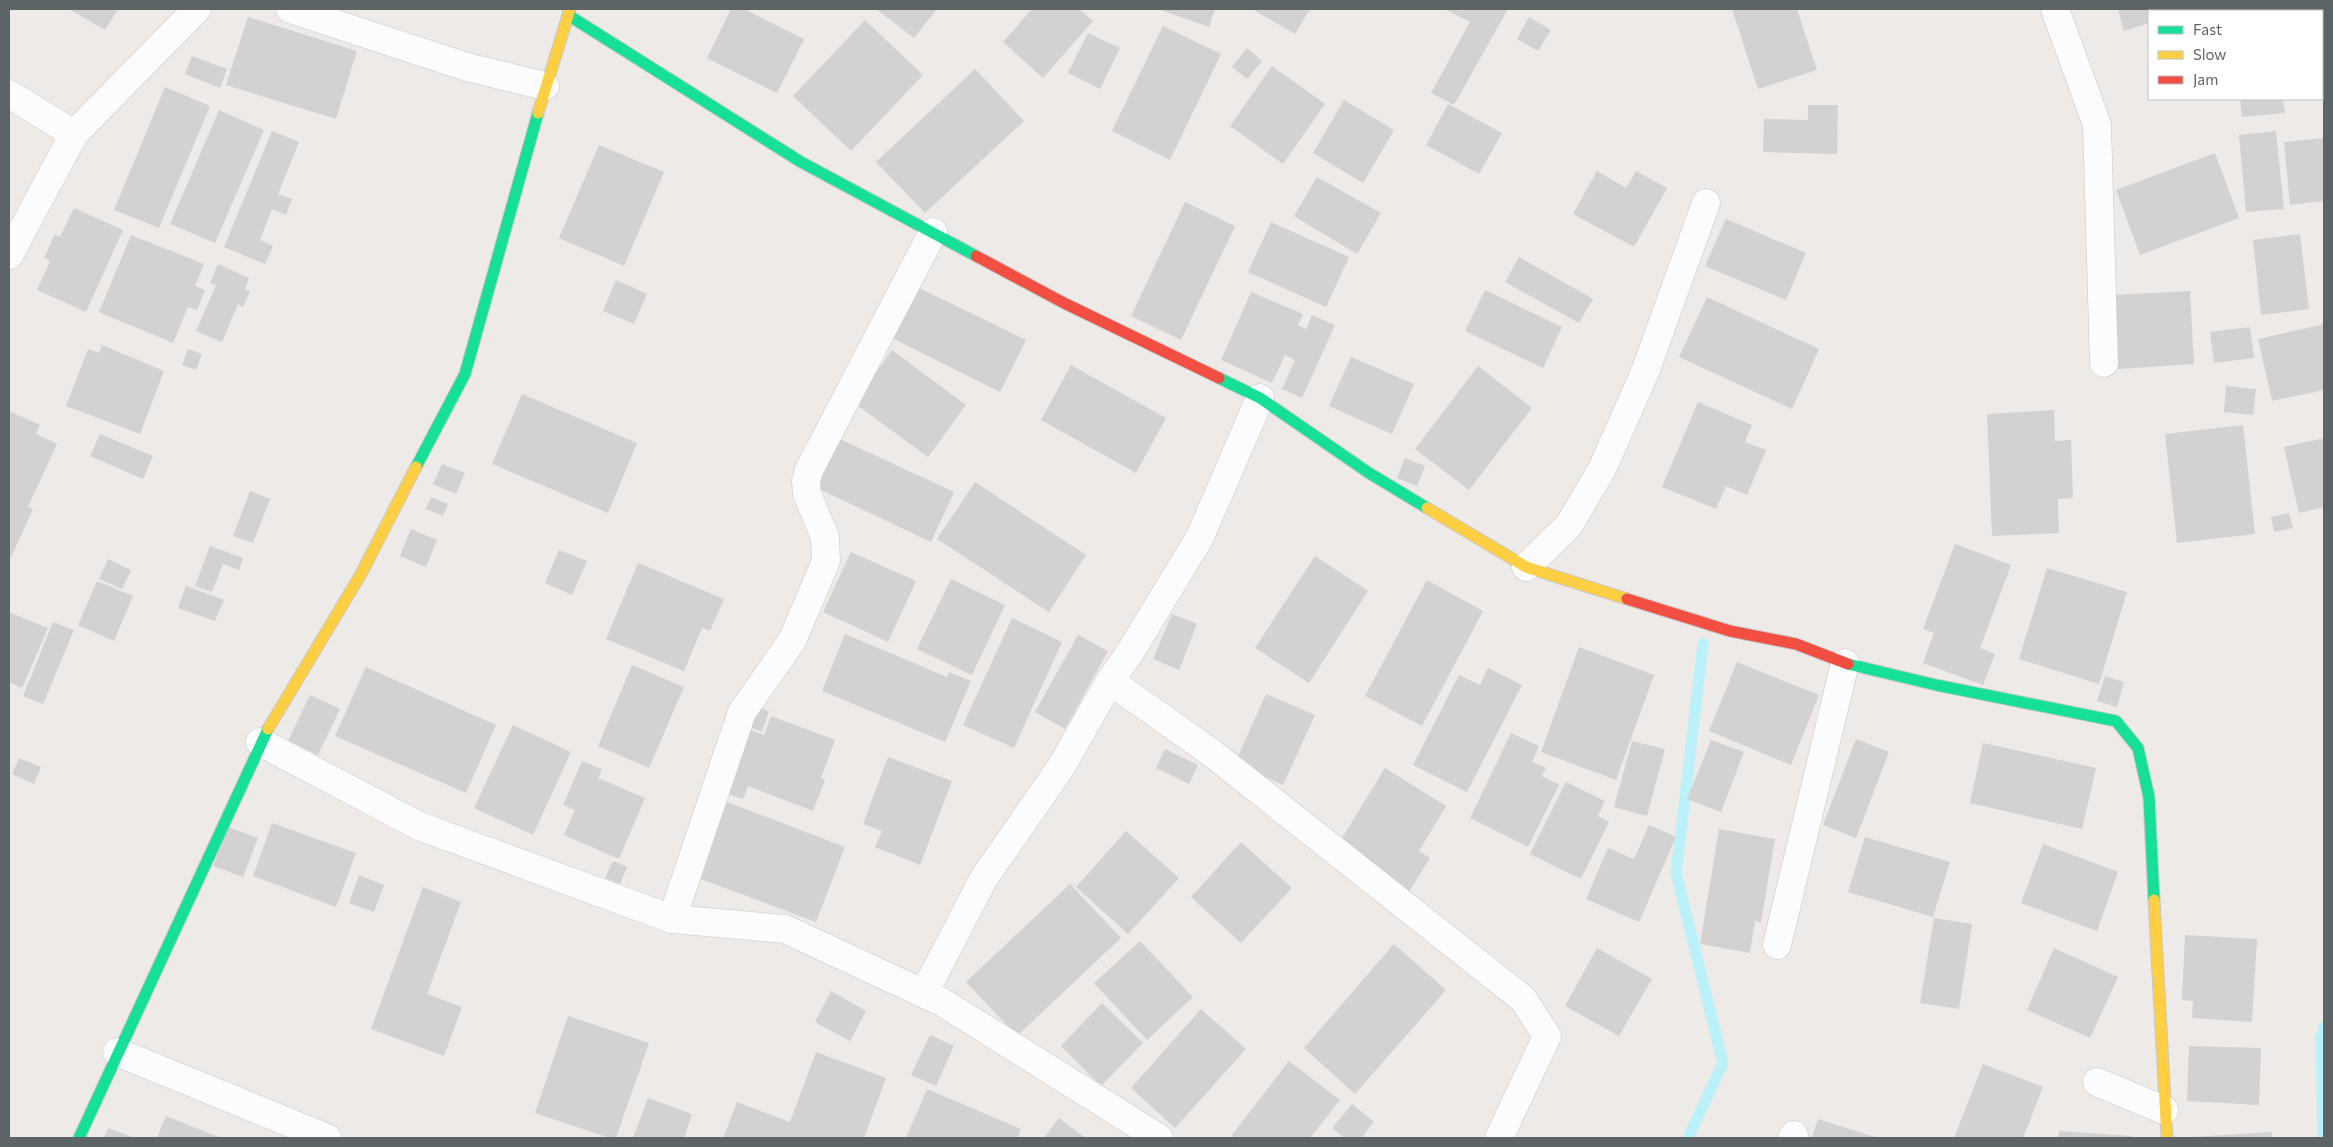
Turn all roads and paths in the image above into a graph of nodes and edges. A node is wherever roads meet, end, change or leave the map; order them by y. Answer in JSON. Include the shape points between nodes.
{"nodes":[{"id":1,"x":197,"y":9,"type":"edge"},
{"id":2,"x":290,"y":9,"type":"edge"},
{"id":3,"x":2055,"y":9,"type":"edge"},
{"id":4,"x":569,"y":12,"type":"edge"},
{"id":5,"x":545,"y":86,"type":"junction"},
{"id":6,"x":9,"y":94,"type":"edge"},
{"id":7,"x":74,"y":134,"type":"junction"},
{"id":8,"x":1706,"y":203,"type":"dead end"},
{"id":9,"x":932,"y":232,"type":"junction"},
{"id":10,"x":9,"y":255,"type":"edge"},
{"id":11,"x":2104,"y":363,"type":"dead end"},
{"id":12,"x":1260,"y":398,"type":"junction"},
{"id":13,"x":1526,"y":567,"type":"junction"},
{"id":14,"x":1845,"y":663,"type":"junction"},
{"id":15,"x":1110,"y":681,"type":"junction"},
{"id":16,"x":260,"y":742,"type":"junction"},
{"id":17,"x":672,"y":919,"type":"junction"},
{"id":18,"x":1777,"y":945,"type":"dead end"},
{"id":19,"x":924,"y":993,"type":"junction"},
{"id":20,"x":117,"y":1052,"type":"junction"},
{"id":21,"x":2097,"y":1082,"type":"dead end"},
{"id":22,"x":2164,"y":1110,"type":"junction"},
{"id":23,"x":79,"y":1138,"type":"edge"},
{"id":24,"x":327,"y":1138,"type":"edge"},
{"id":25,"x":1159,"y":1138,"type":"edge"},
{"id":26,"x":1499,"y":1138,"type":"edge"},
{"id":27,"x":2168,"y":1138,"type":"edge"}],
"edges":[{"from":1,"to":7,"type":"street"},
{"from":2,"to":5,"type":"street","via":[[467,67]]},
{"from":3,"to":11,"type":"street","via":[[2097,125]]},
{"from":4,"to":5,"type":"street"},
{"from":4,"to":9,"type":"street","via":[[801,162]]},
{"from":5,"to":16,"type":"street","via":[[465,374],[361,574]]},
{"from":6,"to":7,"type":"street"},
{"from":7,"to":10,"type":"street"},
{"from":8,"to":13,"type":"street","via":[[1645,372],[1602,469],[1569,525]]},
{"from":9,"to":12,"type":"street","via":[[1064,303]]},
{"from":9,"to":17,"type":"street","via":[[809,470],[807,494],[825,537],[826,561],[792,641],[742,712]]},
{"from":12,"to":13,"type":"street","via":[[1369,473]]},
{"from":12,"to":15,"type":"street","via":[[1200,538]]},
{"from":13,"to":14,"type":"street","via":[[1730,631],[1796,644]]},
{"from":14,"to":18,"type":"street"},
{"from":14,"to":22,"type":"street","via":[[2116,721],[2138,748],[2150,797]]},
{"from":15,"to":19,"type":"street","via":[[1061,767],[984,878]]},
{"from":15,"to":26,"type":"street","via":[[1213,754],[1524,999],[1547,1036]]},
{"from":16,"to":17,"type":"street","via":[[419,826]]},
{"from":16,"to":20,"type":"street"},
{"from":17,"to":19,"type":"street","via":[[786,929]]},
{"from":19,"to":25,"type":"street"},
{"from":20,"to":23,"type":"street"},
{"from":20,"to":24,"type":"street"},
{"from":21,"to":22,"type":"street"},
{"from":22,"to":27,"type":"street"}]}
